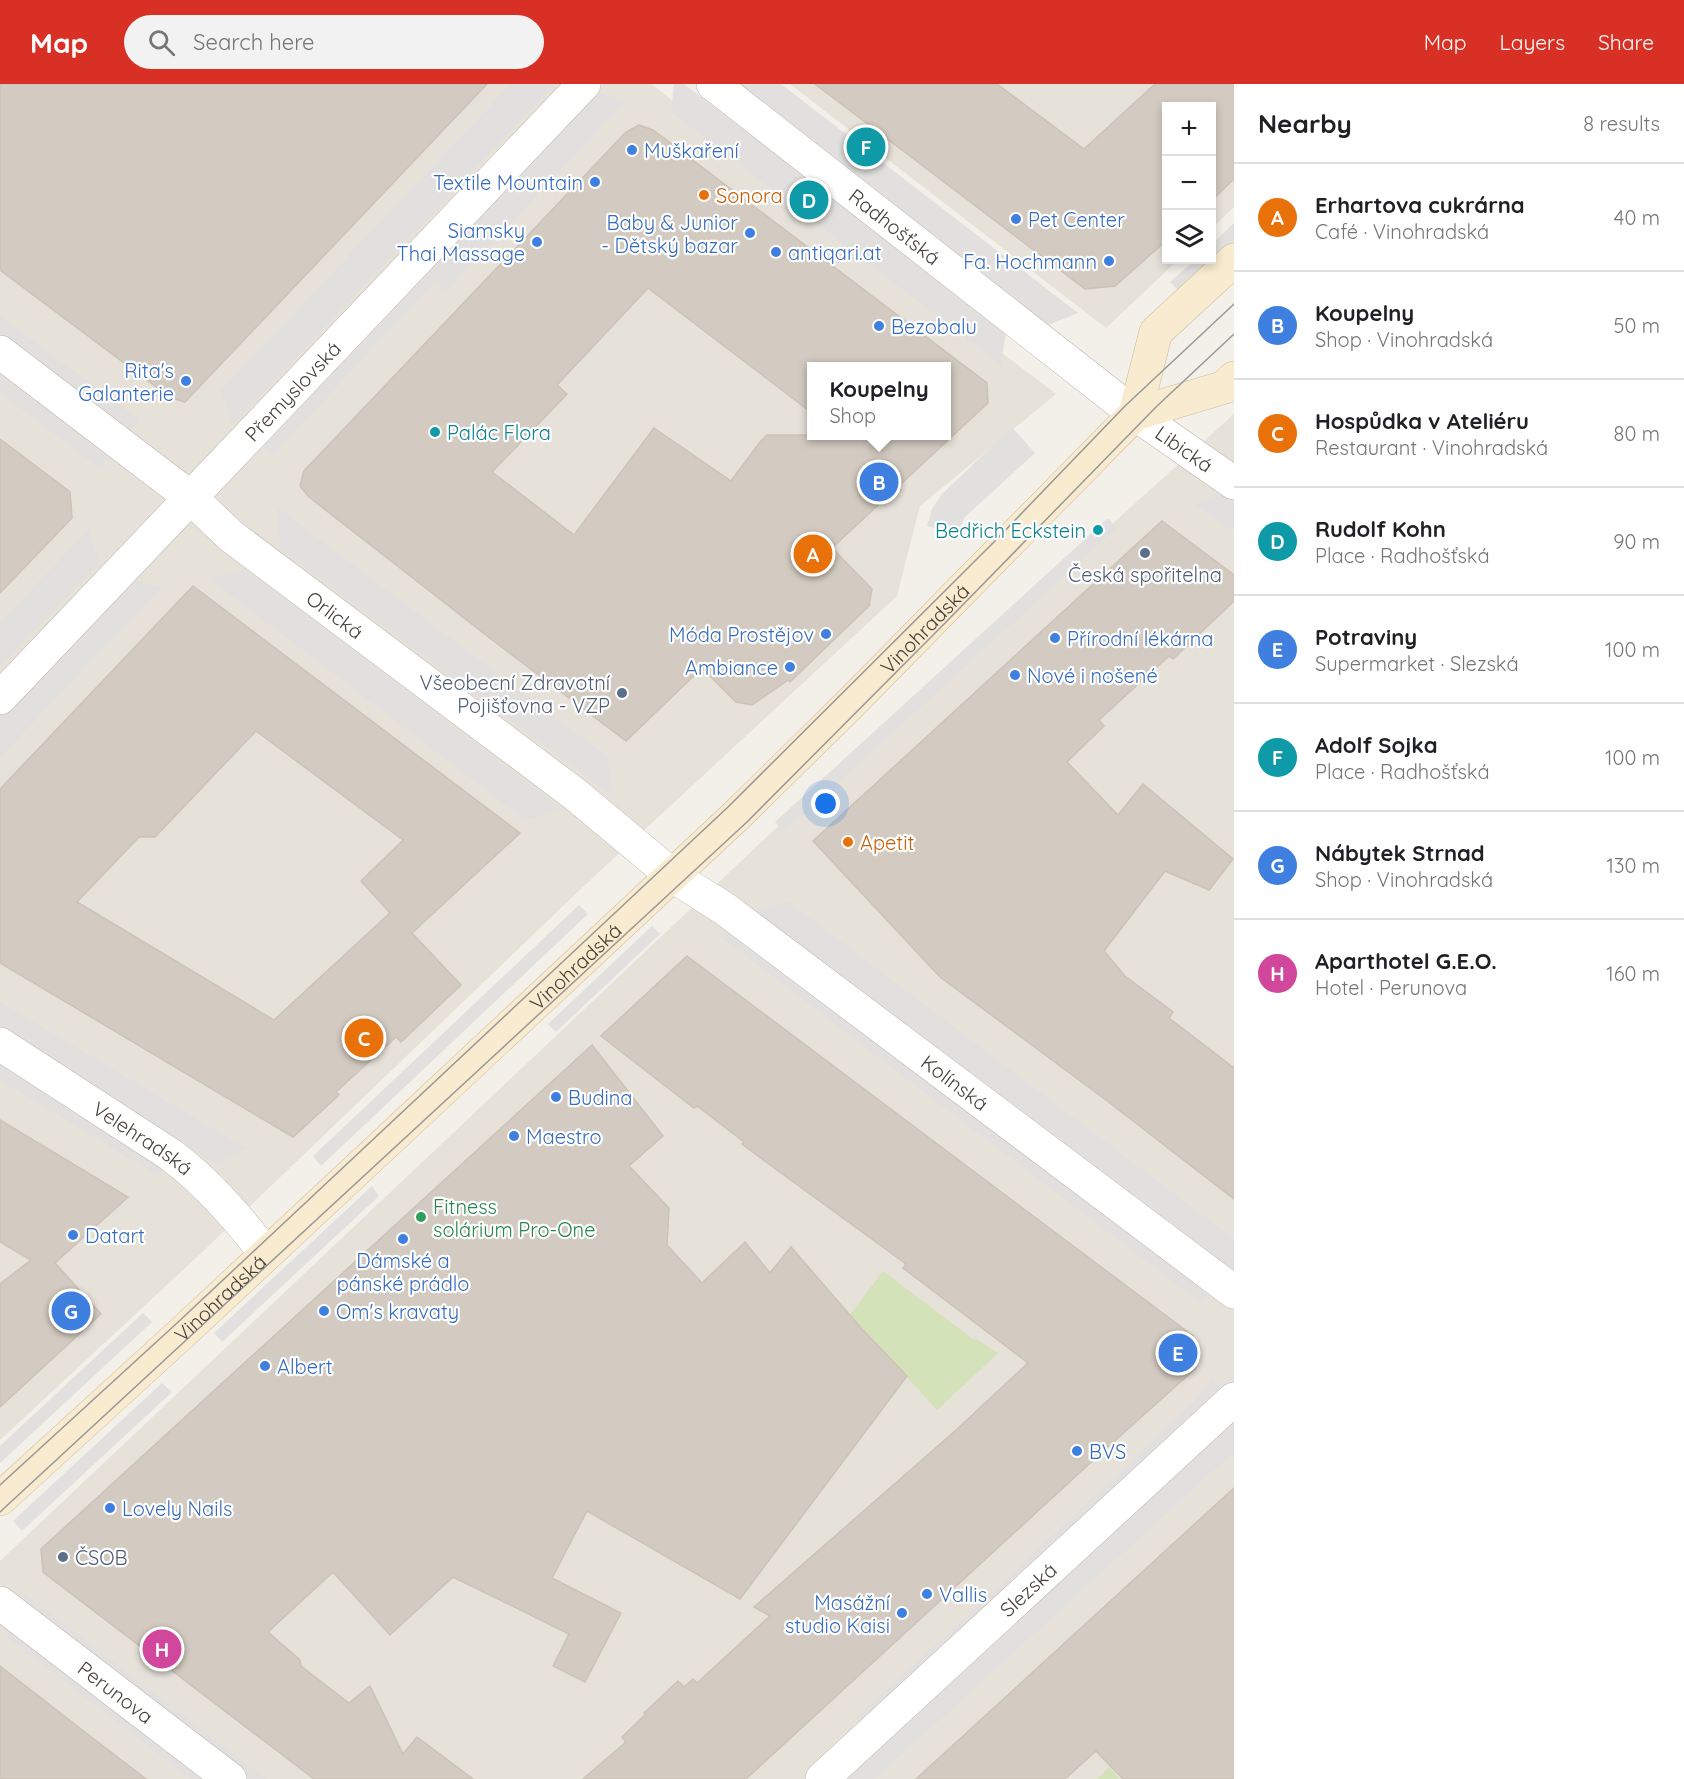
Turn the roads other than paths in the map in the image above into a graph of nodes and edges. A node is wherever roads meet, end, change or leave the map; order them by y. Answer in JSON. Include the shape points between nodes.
{"nodes":[{"id":1,"x":584,"y":84,"type":"edge"},
{"id":2,"x":713,"y":84,"type":"edge"},
{"id":3,"x":1234,"y":260,"type":"edge"},
{"id":4,"x":0,"y":352,"type":"edge"},
{"id":5,"x":1234,"y":378,"type":"edge"},
{"id":6,"x":1135,"y":414,"type":"junction"},
{"id":7,"x":1234,"y":483,"type":"edge"},
{"id":8,"x":190,"y":497,"type":"junction"},
{"id":9,"x":0,"y":698,"type":"edge"},
{"id":10,"x":673,"y":876,"type":"junction"},
{"id":11,"x":0,"y":1044,"type":"edge"},
{"id":12,"x":266,"y":1254,"type":"junction"},
{"id":13,"x":1234,"y":1292,"type":"edge"},
{"id":14,"x":1234,"y":1398,"type":"edge"},
{"id":15,"x":0,"y":1499,"type":"edge"},
{"id":16,"x":0,"y":1603,"type":"edge"},
{"id":17,"x":230,"y":1779,"type":"edge"},
{"id":18,"x":822,"y":1779,"type":"edge"}],
"edges":[{"from":1,"to":8,"type":"street","name":"Přemyslovská"},
{"from":2,"to":6,"type":"street","name":"Radhošťská"},
{"from":3,"to":6,"type":"main road","via":[[1156,332]]},
{"from":4,"to":8,"type":"street","name":"Orlická"},
{"from":5,"to":6,"type":"main road","name":"Vinohradská","via":[[1225,387]]},
{"from":6,"to":7,"type":"street","name":"Libická"},
{"from":6,"to":10,"type":"main road","name":"Vinohradská","via":[[851,703]]},
{"from":8,"to":9,"type":"street","name":"Přemyslovská"},
{"from":8,"to":10,"type":"street","name":"Orlická","via":[[231,536],[576,795]]},
{"from":10,"to":12,"type":"main road","name":"Vinohradská"},
{"from":10,"to":13,"type":"street","name":"Kolínská","via":[[725,909]]},
{"from":11,"to":12,"type":"street","name":"Velehradská","via":[[196,1174]]},
{"from":12,"to":15,"type":"main road","name":"Vinohradská"},
{"from":14,"to":18,"type":"street","name":"Slezská"},
{"from":16,"to":17,"type":"street","name":"Perunova"}]}
